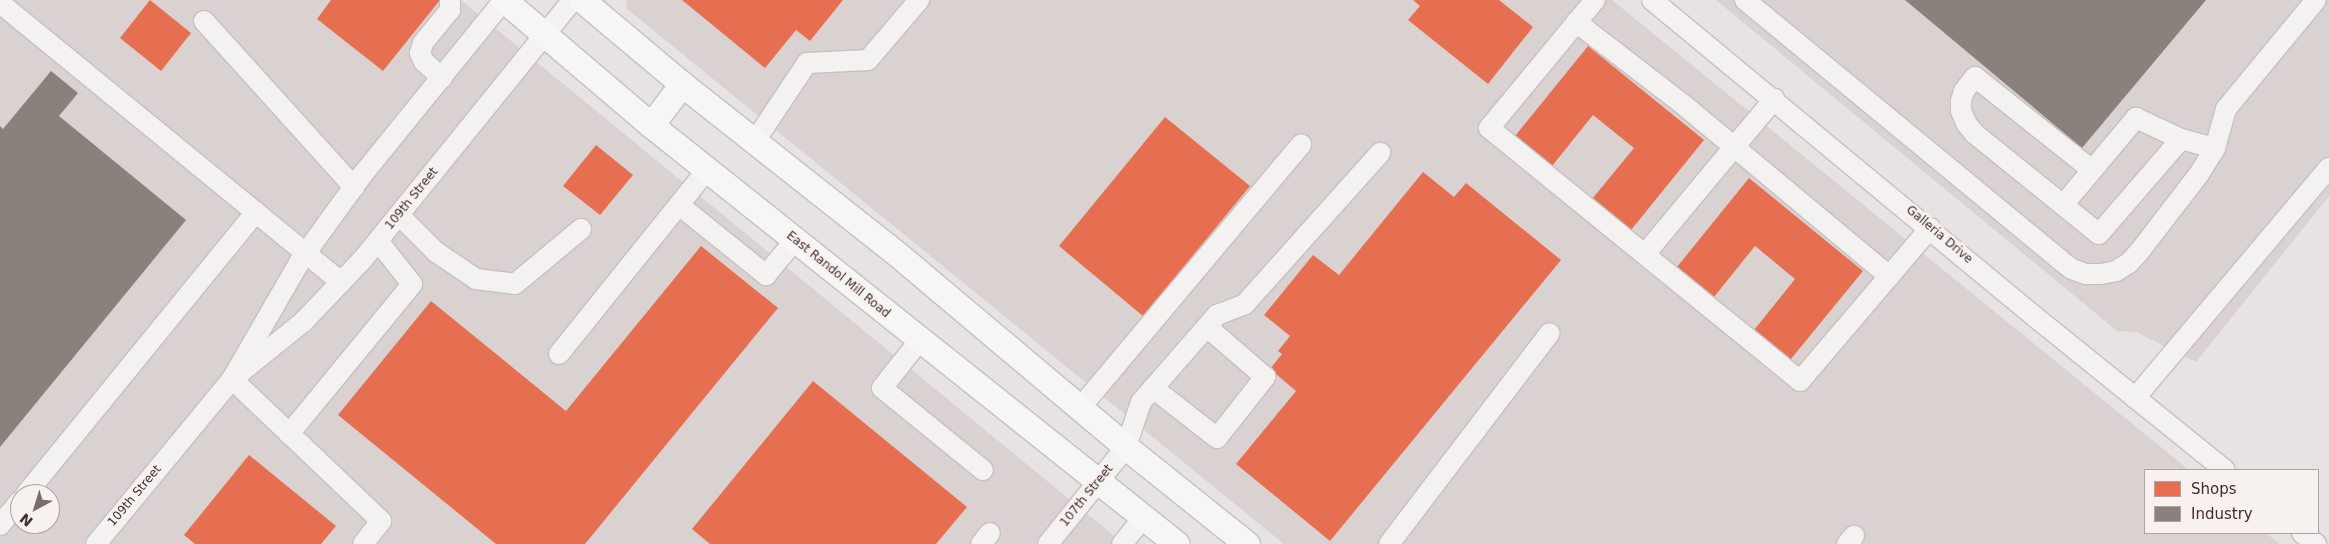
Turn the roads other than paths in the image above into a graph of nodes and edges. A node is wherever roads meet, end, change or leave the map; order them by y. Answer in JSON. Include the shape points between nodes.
{"nodes":[{"id":1,"x":450,"y":0,"type":"edge"},
{"id":2,"x":504,"y":0,"type":"edge"},
{"id":3,"x":573,"y":0,"type":"edge"},
{"id":4,"x":582,"y":0,"type":"edge"},
{"id":5,"x":919,"y":0,"type":"edge"},
{"id":6,"x":1595,"y":0,"type":"edge"},
{"id":7,"x":1652,"y":0,"type":"edge"},
{"id":8,"x":1745,"y":0,"type":"edge"},
{"id":9,"x":2316,"y":0,"type":"edge"},
{"id":10,"x":0,"y":3,"type":"edge"},
{"id":11,"x":204,"y":21,"type":"dead end"},
{"id":12,"x":1576,"y":22,"type":"junction"},
{"id":13,"x":545,"y":35,"type":"junction"},
{"id":14,"x":442,"y":78,"type":"junction"},
{"id":15,"x":682,"y":84,"type":"junction"},
{"id":16,"x":1774,"y":99,"type":"junction"},
{"id":17,"x":651,"y":125,"type":"junction"},
{"id":18,"x":2181,"y":139,"type":"junction"},
{"id":19,"x":755,"y":141,"type":"junction"},
{"id":20,"x":1301,"y":145,"type":"dead end"},
{"id":21,"x":1734,"y":148,"type":"junction"},
{"id":22,"x":2215,"y":148,"type":"junction"},
{"id":23,"x":1380,"y":153,"type":"dead end"},
{"id":24,"x":2329,"y":168,"type":"edge"},
{"id":25,"x":707,"y":170,"type":"junction"},
{"id":26,"x":2092,"y":170,"type":"junction"},
{"id":27,"x":354,"y":187,"type":"junction"},
{"id":28,"x":679,"y":205,"type":"junction"},
{"id":29,"x":2063,"y":205,"type":"junction"},
{"id":30,"x":256,"y":212,"type":"junction"},
{"id":31,"x":399,"y":215,"type":"junction"},
{"id":32,"x":1930,"y":228,"type":"junction"},
{"id":33,"x":581,"y":229,"type":"dead end"},
{"id":34,"x":795,"y":240,"type":"junction"},
{"id":35,"x":378,"y":241,"type":"junction"},
{"id":36,"x":306,"y":253,"type":"junction"},
{"id":37,"x":1645,"y":254,"type":"junction"},
{"id":38,"x":1889,"y":276,"type":"junction"},
{"id":39,"x":341,"y":282,"type":"junction"},
{"id":40,"x":1207,"y":327,"type":"junction"},
{"id":41,"x":1550,"y":333,"type":"dead end"},
{"id":42,"x":920,"y":340,"type":"junction"},
{"id":43,"x":559,"y":354,"type":"dead end"},
{"id":44,"x":232,"y":379,"type":"junction"},
{"id":45,"x":1153,"y":388,"type":"junction"},
{"id":46,"x":2135,"y":398,"type":"junction"},
{"id":47,"x":1080,"y":408,"type":"junction"},
{"id":48,"x":289,"y":434,"type":"junction"},
{"id":49,"x":1126,"y":447,"type":"junction"},
{"id":50,"x":2224,"y":469,"type":"edge"},
{"id":51,"x":983,"y":470,"type":"dead end"},
{"id":52,"x":1099,"y":481,"type":"junction"},
{"id":53,"x":34,"y":484,"type":"edge"},
{"id":54,"x":10,"y":513,"type":"edge"},
{"id":55,"x":1144,"y":517,"type":"junction"},
{"id":56,"x":0,"y":525,"type":"edge"},
{"id":57,"x":2303,"y":534,"type":"edge"},
{"id":58,"x":96,"y":544,"type":"edge"},
{"id":59,"x":363,"y":544,"type":"edge"},
{"id":60,"x":1048,"y":544,"type":"edge"},
{"id":61,"x":1122,"y":544,"type":"edge"},
{"id":62,"x":1177,"y":544,"type":"edge"},
{"id":63,"x":1247,"y":544,"type":"edge"},
{"id":64,"x":1389,"y":544,"type":"edge"},
{"id":65,"x":2316,"y":544,"type":"edge"}],
"edges":[{"from":1,"to":14,"type":"street","via":[[450,10],[423,43],[420,53],[424,62]]},
{"from":2,"to":13,"type":"main road","name":"East Randol Mill Road"},
{"from":2,"to":14,"type":"street","name":"109th Street"},
{"from":3,"to":13,"type":"street","name":"109th Street"},
{"from":4,"to":15,"type":"main road"},
{"from":5,"to":19,"type":"street","via":[[868,60],[807,63]]},
{"from":6,"to":12,"type":"street"},
{"from":7,"to":16,"type":"street","name":"Galleria Drive"},
{"from":8,"to":22,"type":"street","via":[[2052,254],[2086,274],[2116,271],[2129,263],[2199,174]]},
{"from":9,"to":22,"type":"street","via":[[2226,109]]},
{"from":10,"to":30,"type":"street"},
{"from":11,"to":27,"type":"street"},
{"from":12,"to":21,"type":"street"},
{"from":12,"to":37,"type":"street","via":[[1489,128]]},
{"from":13,"to":17,"type":"main road","name":"East Randol Mill Road"},
{"from":13,"to":31,"type":"street","name":"109th Street"},
{"from":14,"to":27,"type":"street","name":"109th Street"},
{"from":15,"to":17,"type":"main road"},
{"from":15,"to":19,"type":"main road"},
{"from":16,"to":21,"type":"street"},
{"from":16,"to":32,"type":"street","name":"Galleria Drive"},
{"from":17,"to":25,"type":"main road","name":"East Randol Mill Road"},
{"from":18,"to":22,"type":"street"},
{"from":18,"to":26,"type":"street","via":[[2136,118]]},
{"from":18,"to":29,"type":"street","via":[[2099,234]]},
{"from":19,"to":47,"type":"main road","via":[[896,253]]},
{"from":20,"to":47,"type":"street"},
{"from":21,"to":37,"type":"street"},
{"from":21,"to":38,"type":"street"},
{"from":23,"to":40,"type":"street","via":[[1245,304],[1217,315]]},
{"from":24,"to":46,"type":"street"},
{"from":25,"to":28,"type":"street"},
{"from":25,"to":34,"type":"main road","name":"East Randol Mill Road"},
{"from":26,"to":29,"type":"street"},
{"from":26,"to":29,"type":"street","via":[[1975,77],[1964,90],[1961,101],[1966,123],[1975,134]]},
{"from":27,"to":36,"type":"street","name":"109th Street"},
{"from":28,"to":34,"type":"street","via":[[766,275]]},
{"from":28,"to":43,"type":"street"},
{"from":30,"to":36,"type":"street"},
{"from":30,"to":53,"type":"street"},
{"from":31,"to":33,"type":"street","via":[[436,252],[476,278],[515,284]]},
{"from":31,"to":35,"type":"street","name":"109th Street"},
{"from":32,"to":38,"type":"street"},
{"from":32,"to":46,"type":"street","name":"Galleria Drive"},
{"from":34,"to":42,"type":"main road","name":"East Randol Mill Road"},
{"from":35,"to":39,"type":"street","name":"109th Street"},
{"from":35,"to":48,"type":"street","via":[[412,284]]},
{"from":36,"to":39,"type":"street"},
{"from":36,"to":44,"type":"street","name":"109th Street"},
{"from":37,"to":38,"type":"street","via":[[1800,381]]},
{"from":39,"to":44,"type":"street","name":"109th Street","via":[[303,322]]},
{"from":40,"to":45,"type":"street"},
{"from":40,"to":45,"type":"street","via":[[1265,377],[1217,438]]},
{"from":41,"to":64,"type":"street"},
{"from":42,"to":51,"type":"street","via":[[882,388]]},
{"from":42,"to":52,"type":"main road","name":"East Randol Mill Road"},
{"from":44,"to":48,"type":"street"},
{"from":44,"to":58,"type":"street","name":"109th Street"},
{"from":45,"to":49,"type":"street","via":[[1141,402]]},
{"from":46,"to":50,"type":"street","name":"Galleria Drive"},
{"from":47,"to":49,"type":"main road"},
{"from":48,"to":59,"type":"street","via":[[382,521]]},
{"from":49,"to":52,"type":"street","name":"107th Street"},
{"from":49,"to":63,"type":"main road"},
{"from":52,"to":55,"type":"main road","name":"East Randol Mill Road"},
{"from":52,"to":60,"type":"street","name":"107th Street"},
{"from":54,"to":56,"type":"street"},
{"from":55,"to":61,"type":"street"},
{"from":55,"to":62,"type":"main road","name":"East Randol Mill Road"},
{"from":57,"to":65,"type":"street"}]}
